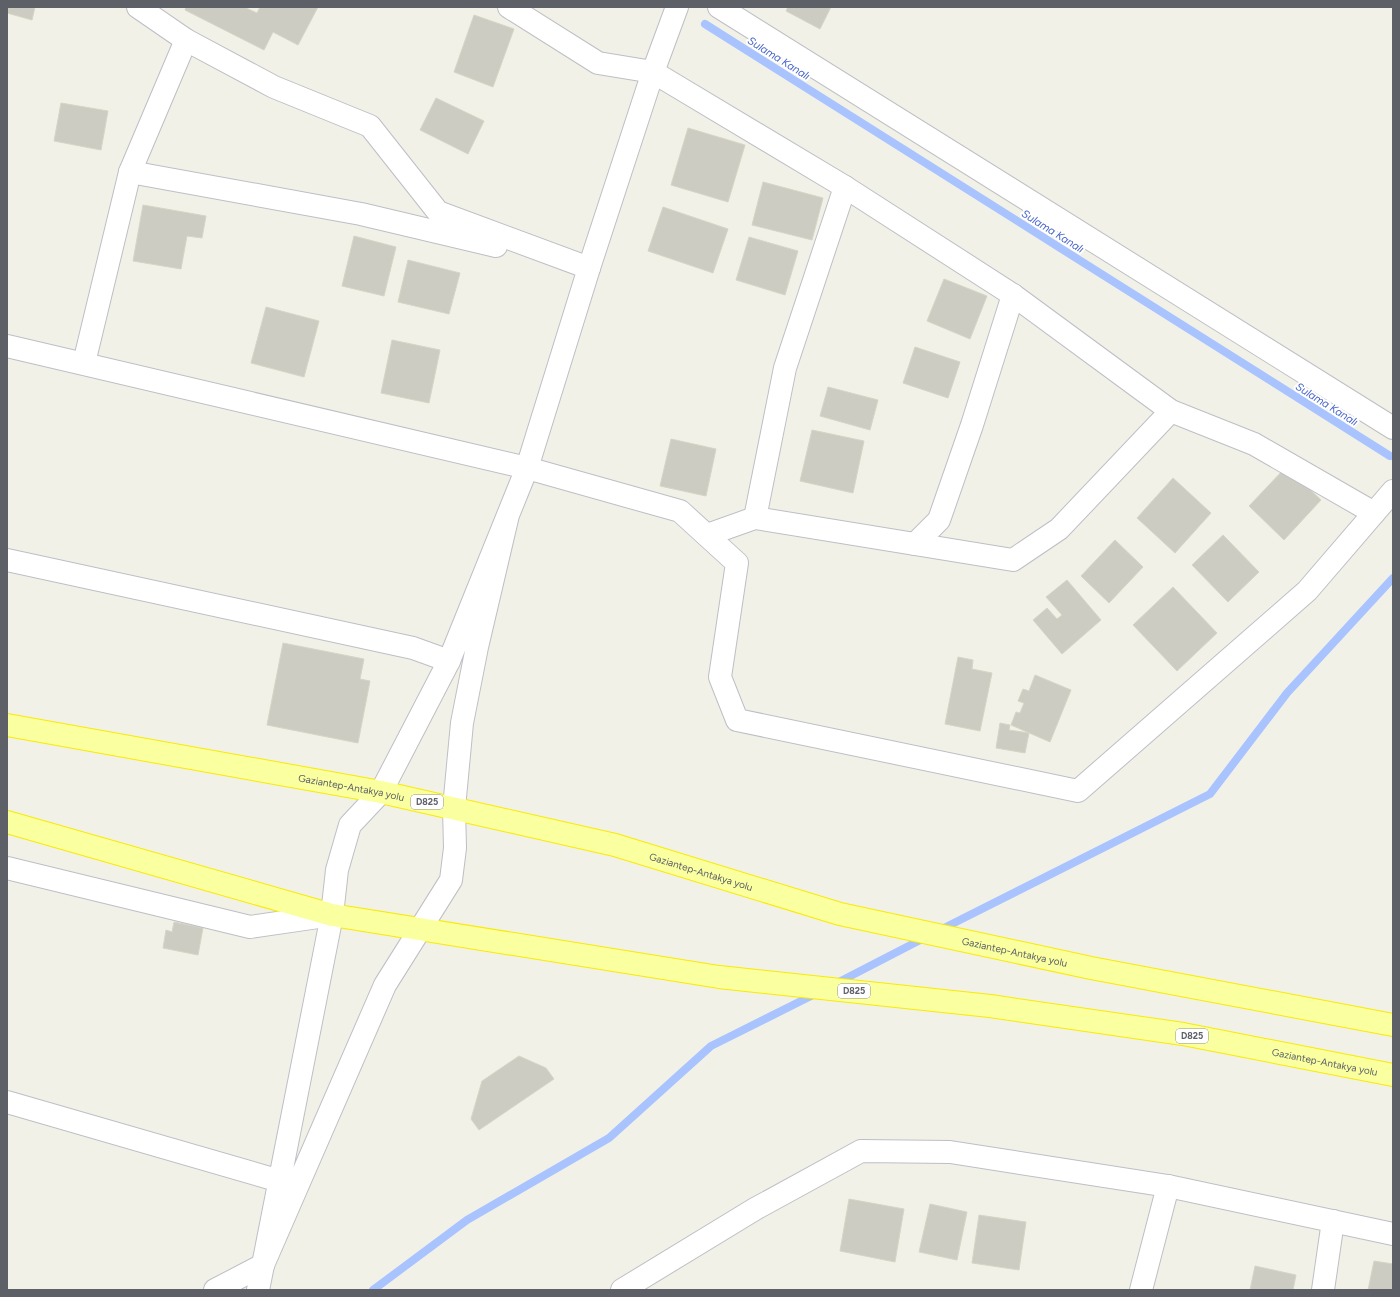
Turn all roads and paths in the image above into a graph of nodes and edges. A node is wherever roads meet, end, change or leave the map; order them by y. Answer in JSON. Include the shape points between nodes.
{"nodes":[{"id":1,"x":138,"y":7,"type":"edge"},
{"id":2,"x":509,"y":7,"type":"edge"},
{"id":3,"x":677,"y":7,"type":"edge"},
{"id":4,"x":720,"y":7,"type":"edge"},
{"id":5,"x":186,"y":40,"type":"junction"},
{"id":6,"x":653,"y":72,"type":"junction"},
{"id":7,"x":130,"y":172,"type":"junction"},
{"id":8,"x":845,"y":187,"type":"junction"},
{"id":9,"x":589,"y":268,"type":"junction"},
{"id":10,"x":1013,"y":295,"type":"junction"},
{"id":11,"x":7,"y":346,"type":"edge"},
{"id":12,"x":84,"y":363,"type":"junction"},
{"id":13,"x":1171,"y":411,"type":"junction"},
{"id":14,"x":1393,"y":428,"type":"edge"},
{"id":15,"x":527,"y":468,"type":"junction"},
{"id":16,"x":1393,"y":491,"type":"edge"},
{"id":17,"x":1374,"y":513,"type":"junction"},
{"id":18,"x":508,"y":515,"type":"junction"},
{"id":19,"x":755,"y":518,"type":"junction"},
{"id":20,"x":707,"y":535,"type":"junction"},
{"id":21,"x":915,"y":544,"type":"junction"},
{"id":22,"x":7,"y":560,"type":"edge"},
{"id":23,"x":449,"y":661,"type":"junction"},
{"id":24,"x":7,"y":725,"type":"edge"},
{"id":25,"x":381,"y":792,"type":"junction"},
{"id":26,"x":454,"y":808,"type":"junction"},
{"id":27,"x":7,"y":822,"type":"edge"},
{"id":28,"x":7,"y":868,"type":"edge"},
{"id":29,"x":332,"y":915,"type":"junction"},
{"id":30,"x":421,"y":929,"type":"junction"},
{"id":31,"x":1393,"y":1025,"type":"edge"},
{"id":32,"x":1393,"y":1075,"type":"edge"},
{"id":33,"x":7,"y":1102,"type":"edge"},
{"id":34,"x":280,"y":1181,"type":"junction"},
{"id":35,"x":1168,"y":1186,"type":"junction"},
{"id":36,"x":1333,"y":1221,"type":"junction"},
{"id":37,"x":1393,"y":1234,"type":"edge"},
{"id":38,"x":263,"y":1265,"type":"junction"},
{"id":39,"x":215,"y":1290,"type":"edge"},
{"id":40,"x":258,"y":1290,"type":"edge"},
{"id":41,"x":622,"y":1290,"type":"edge"},
{"id":42,"x":1140,"y":1290,"type":"edge"},
{"id":43,"x":1323,"y":1290,"type":"edge"}],
"edges":[{"from":1,"to":5,"type":"street"},
{"from":2,"to":6,"type":"street","via":[[598,63]]},
{"from":3,"to":6,"type":"street"},
{"from":4,"to":14,"type":"street"},
{"from":5,"to":7,"type":"street"},
{"from":5,"to":9,"type":"street","via":[[274,87],[370,126],[438,212]]},
{"from":6,"to":8,"type":"street"},
{"from":6,"to":9,"type":"street"},
{"from":7,"to":9,"type":"street","via":[[361,214]]},
{"from":7,"to":12,"type":"street"},
{"from":8,"to":10,"type":"street"},
{"from":8,"to":19,"type":"street","via":[[785,368]]},
{"from":9,"to":15,"type":"street"},
{"from":10,"to":13,"type":"street"},
{"from":10,"to":21,"type":"street","via":[[939,520]]},
{"from":11,"to":12,"type":"street"},
{"from":12,"to":15,"type":"street"},
{"from":13,"to":17,"type":"street","via":[[1254,444]]},
{"from":13,"to":21,"type":"street","via":[[1059,529],[1013,560]]},
{"from":15,"to":18,"type":"street"},
{"from":15,"to":20,"type":"street","via":[[680,511]]},
{"from":16,"to":17,"type":"street"},
{"from":17,"to":20,"type":"street","via":[[1307,591],[1078,791],[737,720],[720,677],[737,562]]},
{"from":18,"to":23,"type":"street"},
{"from":18,"to":26,"type":"street","via":[[462,723]]},
{"from":19,"to":20,"type":"street"},
{"from":19,"to":21,"type":"street"},
{"from":22,"to":23,"type":"street","via":[[413,648]]},
{"from":23,"to":25,"type":"street"},
{"from":24,"to":25,"type":"highway","name":"Gaziantep-Antakya yolu","number":"D825"},
{"from":25,"to":26,"type":"highway","name":"Gaziantep-Antakya yolu","number":"D825"},
{"from":25,"to":29,"type":"street","via":[[350,825],[337,870]]},
{"from":26,"to":30,"type":"street","via":[[455,848],[451,880]]},
{"from":26,"to":31,"type":"highway","name":"Gaziantep-Antakya yolu","number":"D825","via":[[615,845],[840,914],[1091,968]]},
{"from":27,"to":29,"type":"highway","name":"Gaziantep-Antakya yolu","number":"D825"},
{"from":28,"to":29,"type":"street","via":[[250,927]]},
{"from":29,"to":30,"type":"highway","name":"Gaziantep-Antakya yolu","number":"D825"},
{"from":29,"to":34,"type":"street"},
{"from":30,"to":32,"type":"highway","name":"Gaziantep-Antakya yolu","number":"D825","via":[[719,976],[990,1006],[1183,1034]]},
{"from":30,"to":38,"type":"street","via":[[384,985]]},
{"from":33,"to":34,"type":"street"},
{"from":34,"to":38,"type":"street"},
{"from":35,"to":36,"type":"street"},
{"from":35,"to":41,"type":"street","via":[[950,1152],[861,1151],[755,1209]]},
{"from":35,"to":42,"type":"street"},
{"from":36,"to":37,"type":"street"},
{"from":36,"to":43,"type":"street"},
{"from":38,"to":39,"type":"street"},
{"from":38,"to":40,"type":"street"}]}
